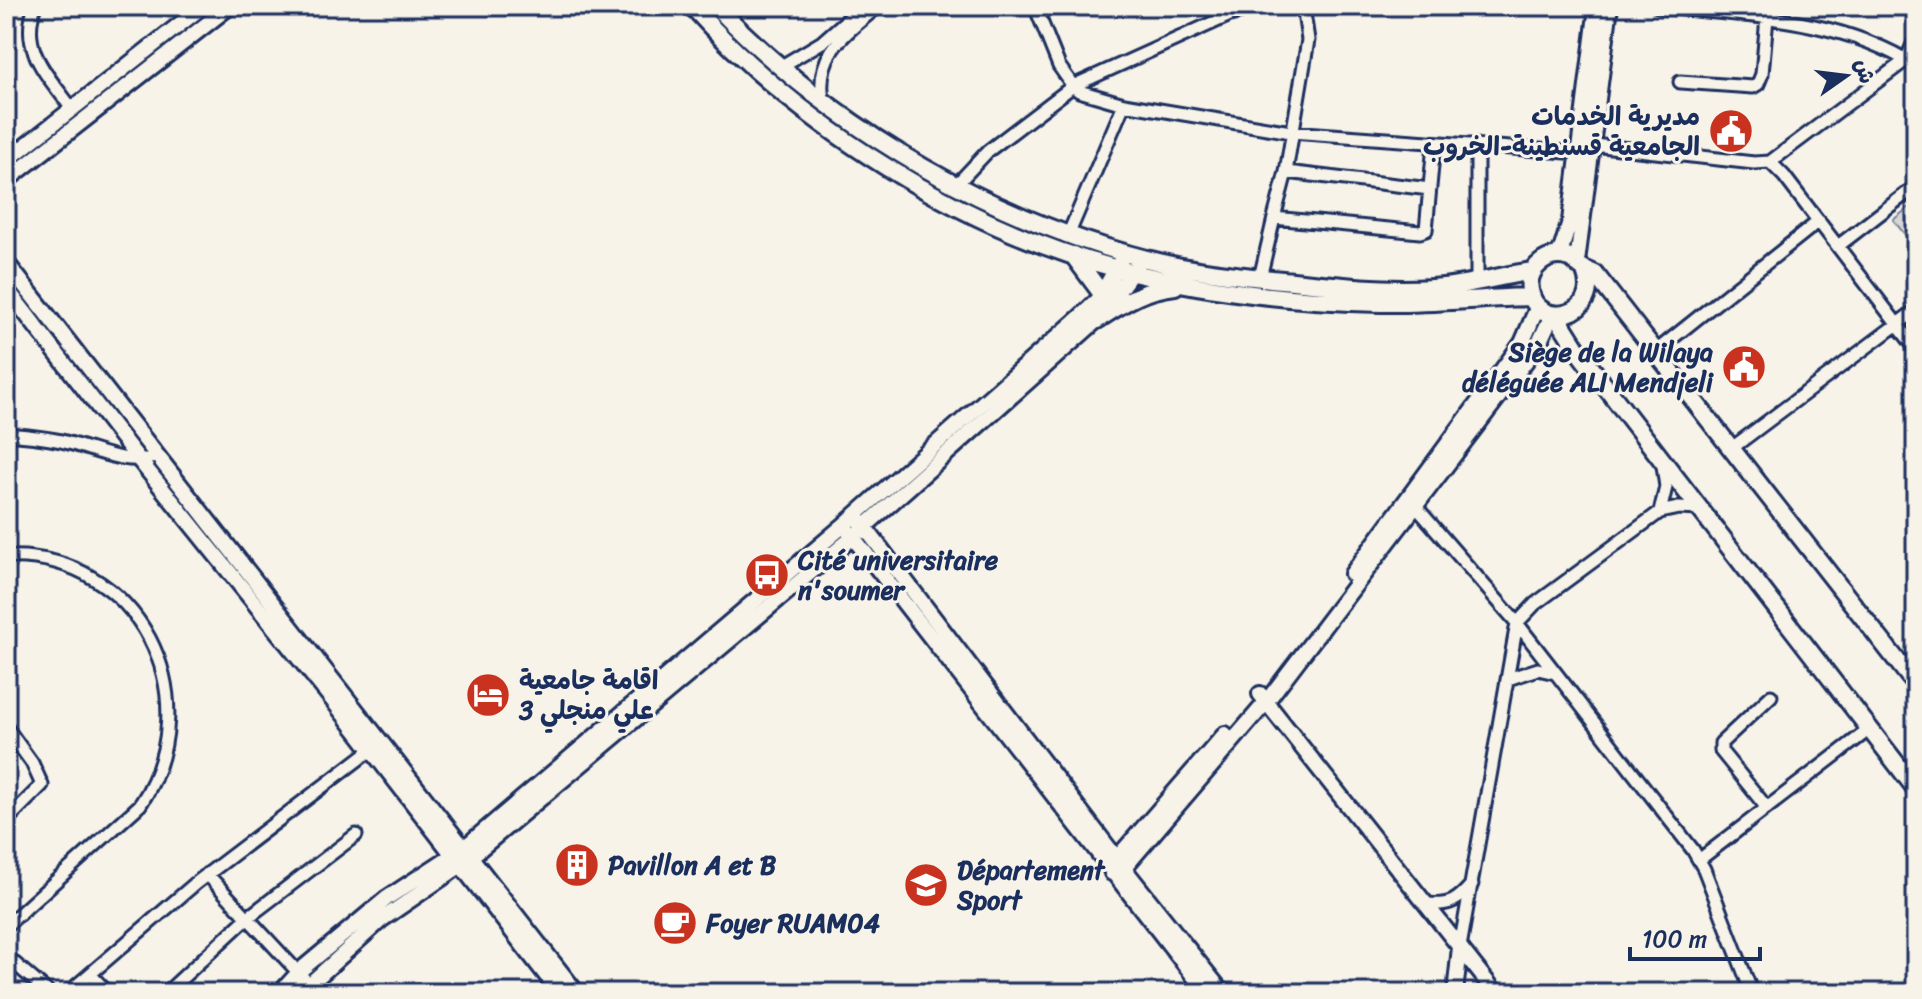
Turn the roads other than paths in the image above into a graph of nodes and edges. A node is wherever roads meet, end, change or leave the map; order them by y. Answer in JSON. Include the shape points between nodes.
{"nodes":[{"id":1,"x":35,"y":6,"type":"edge"},
{"id":2,"x":203,"y":6,"type":"edge"},
{"id":3,"x":230,"y":6,"type":"edge"},
{"id":4,"x":692,"y":6,"type":"edge"},
{"id":5,"x":716,"y":6,"type":"edge"},
{"id":6,"x":863,"y":6,"type":"edge"},
{"id":7,"x":878,"y":6,"type":"edge"},
{"id":8,"x":1035,"y":6,"type":"edge"},
{"id":9,"x":1263,"y":6,"type":"edge"},
{"id":10,"x":1303,"y":6,"type":"edge"},
{"id":11,"x":1597,"y":6,"type":"edge"},
{"id":12,"x":1610,"y":6,"type":"edge"},
{"id":13,"x":1657,"y":6,"type":"edge"},
{"id":14,"x":1767,"y":12,"type":"edge"},
{"id":15,"x":1916,"y":38,"type":"edge"},
{"id":16,"x":1911,"y":63,"type":"edge"},
{"id":17,"x":780,"y":67,"type":"junction"},
{"id":18,"x":1680,"y":82,"type":"dead end"},
{"id":19,"x":1073,"y":86,"type":"junction"},
{"id":20,"x":823,"y":100,"type":"junction"},
{"id":21,"x":1124,"y":104,"type":"junction"},
{"id":22,"x":72,"y":109,"type":"junction"},
{"id":23,"x":1291,"y":132,"type":"junction"},
{"id":24,"x":1434,"y":144,"type":"junction"},
{"id":25,"x":1477,"y":145,"type":"junction"},
{"id":26,"x":1586,"y":149,"type":"junction"},
{"id":27,"x":6,"y":161,"type":"edge"},
{"id":28,"x":1770,"y":162,"type":"junction"},
{"id":29,"x":1286,"y":172,"type":"junction"},
{"id":30,"x":6,"y":181,"type":"edge"},
{"id":31,"x":956,"y":185,"type":"junction"},
{"id":32,"x":1916,"y":186,"type":"edge"},
{"id":33,"x":1430,"y":189,"type":"junction"},
{"id":34,"x":1274,"y":218,"type":"junction"},
{"id":35,"x":1819,"y":221,"type":"junction"},
{"id":36,"x":1069,"y":233,"type":"junction"},
{"id":37,"x":1838,"y":246,"type":"junction"},
{"id":38,"x":1125,"y":252,"type":"junction"},
{"id":39,"x":1072,"y":254,"type":"junction"},
{"id":40,"x":1557,"y":256,"type":"junction"},
{"id":41,"x":1143,"y":257,"type":"junction"},
{"id":42,"x":6,"y":262,"type":"edge"},
{"id":43,"x":1581,"y":266,"type":"junction"},
{"id":44,"x":1125,"y":270,"type":"junction"},
{"id":45,"x":1533,"y":271,"type":"junction"},
{"id":46,"x":1260,"y":278,"type":"junction"},
{"id":47,"x":1477,"y":283,"type":"junction"},
{"id":48,"x":1191,"y":284,"type":"junction"},
{"id":49,"x":6,"y":288,"type":"edge"},
{"id":50,"x":1103,"y":300,"type":"junction"},
{"id":51,"x":1545,"y":308,"type":"junction"},
{"id":52,"x":1916,"y":310,"type":"edge"},
{"id":53,"x":1097,"y":320,"type":"junction"},
{"id":54,"x":1897,"y":324,"type":"junction"},
{"id":55,"x":1916,"y":349,"type":"edge"},
{"id":56,"x":1655,"y":352,"type":"junction"},
{"id":57,"x":975,"y":420,"type":"junction"},
{"id":58,"x":6,"y":434,"type":"edge"},
{"id":59,"x":1732,"y":448,"type":"junction"},
{"id":60,"x":156,"y":457,"type":"junction"},
{"id":61,"x":1662,"y":459,"type":"junction"},
{"id":62,"x":140,"y":461,"type":"junction"},
{"id":63,"x":1412,"y":503,"type":"junction"},
{"id":64,"x":1699,"y":509,"type":"junction"},
{"id":65,"x":1660,"y":512,"type":"junction"},
{"id":66,"x":855,"y":526,"type":"junction"},
{"id":67,"x":6,"y":557,"type":"edge"},
{"id":68,"x":1517,"y":623,"type":"junction"},
{"id":69,"x":1555,"y":673,"type":"junction"},
{"id":70,"x":1508,"y":679,"type":"junction"},
{"id":71,"x":1916,"y":685,"type":"edge"},
{"id":72,"x":1771,"y":696,"type":"dead end"},
{"id":73,"x":1263,"y":697,"type":"junction"},
{"id":74,"x":6,"y":727,"type":"edge"},
{"id":75,"x":1871,"y":728,"type":"junction"},
{"id":76,"x":376,"y":745,"type":"junction"},
{"id":77,"x":1916,"y":789,"type":"edge"},
{"id":78,"x":1767,"y":808,"type":"junction"},
{"id":79,"x":6,"y":821,"type":"edge"},
{"id":80,"x":356,"y":835,"type":"dead end"},
{"id":81,"x":463,"y":856,"type":"junction"},
{"id":82,"x":1699,"y":860,"type":"junction"},
{"id":83,"x":1118,"y":866,"type":"junction"},
{"id":84,"x":207,"y":874,"type":"junction"},
{"id":85,"x":1472,"y":884,"type":"junction"},
{"id":86,"x":1428,"y":904,"type":"junction"},
{"id":87,"x":247,"y":918,"type":"junction"},
{"id":88,"x":6,"y":926,"type":"edge"},
{"id":89,"x":1460,"y":947,"type":"junction"},
{"id":90,"x":6,"y":956,"type":"edge"},
{"id":91,"x":90,"y":974,"type":"junction"},
{"id":92,"x":304,"y":986,"type":"edge"},
{"id":93,"x":49,"y":993,"type":"edge"},
{"id":94,"x":68,"y":993,"type":"edge"},
{"id":95,"x":108,"y":993,"type":"edge"},
{"id":96,"x":166,"y":993,"type":"edge"},
{"id":97,"x":280,"y":993,"type":"edge"},
{"id":98,"x":560,"y":993,"type":"edge"},
{"id":99,"x":577,"y":993,"type":"edge"},
{"id":100,"x":1207,"y":993,"type":"edge"},
{"id":101,"x":1223,"y":993,"type":"edge"},
{"id":102,"x":1455,"y":993,"type":"edge"},
{"id":103,"x":1496,"y":993,"type":"edge"},
{"id":104,"x":1752,"y":993,"type":"edge"}],
"edges":[{"from":1,"to":22,"type":"street","via":[[31,46]]},
{"from":2,"to":22,"type":"main road"},
{"from":3,"to":30,"type":"main road"},
{"from":4,"to":39,"type":"main road","via":[[790,99],[838,135],[979,217]]},
{"from":5,"to":17,"type":"main road"},
{"from":6,"to":17,"type":"street","via":[[822,42]]},
{"from":7,"to":20,"type":"street","via":[[832,48],[822,73]]},
{"from":8,"to":19,"type":"street","via":[[1059,66]]},
{"from":9,"to":19,"type":"street","via":[[1230,15]]},
{"from":10,"to":23,"type":"street","via":[[1308,40]]},
{"from":11,"to":26,"type":"main road"},
{"from":12,"to":26,"type":"main road"},
{"from":13,"to":14,"type":"street"},
{"from":14,"to":16,"type":"street","via":[[1858,39]]},
{"from":14,"to":18,"type":"street","via":[[1758,84]]},
{"from":15,"to":16,"type":"street"},
{"from":16,"to":28,"type":"street"},
{"from":17,"to":20,"type":"main road"},
{"from":19,"to":21,"type":"street"},
{"from":19,"to":31,"type":"street","via":[[988,151]]},
{"from":20,"to":31,"type":"main road"},
{"from":21,"to":23,"type":"street"},
{"from":21,"to":36,"type":"street"},
{"from":22,"to":27,"type":"main road"},
{"from":23,"to":24,"type":"street"},
{"from":23,"to":29,"type":"street"},
{"from":24,"to":25,"type":"street"},
{"from":24,"to":33,"type":"street"},
{"from":25,"to":26,"type":"street"},
{"from":25,"to":47,"type":"street"},
{"from":26,"to":28,"type":"street"},
{"from":26,"to":40,"type":"main road"},
{"from":26,"to":43,"type":"main road"},
{"from":28,"to":35,"type":"street"},
{"from":29,"to":33,"type":"street"},
{"from":29,"to":34,"type":"street"},
{"from":31,"to":36,"type":"main road"},
{"from":32,"to":37,"type":"street"},
{"from":33,"to":34,"type":"street","via":[[1428,223],[1420,232]]},
{"from":34,"to":46,"type":"street"},
{"from":35,"to":37,"type":"street"},
{"from":35,"to":56,"type":"street"},
{"from":36,"to":38,"type":"main road"},
{"from":37,"to":54,"type":"street"},
{"from":38,"to":41,"type":"main road"},
{"from":38,"to":44,"type":"main road"},
{"from":39,"to":44,"type":"main road"},
{"from":39,"to":50,"type":"main road"},
{"from":40,"to":43,"type":"main road"},
{"from":40,"to":45,"type":"main road"},
{"from":41,"to":44,"type":"main road"},
{"from":41,"to":46,"type":"main road"},
{"from":42,"to":60,"type":"main road"},
{"from":43,"to":51,"type":"main road","via":[[1588,278],[1586,297],[1574,311]]},
{"from":43,"to":56,"type":"main road","via":[[1603,282]]},
{"from":44,"to":48,"type":"main road"},
{"from":44,"to":50,"type":"main road"},
{"from":45,"to":47,"type":"main road"},
{"from":45,"to":51,"type":"main road","via":[[1529,289]]},
{"from":46,"to":47,"type":"main road","via":[[1358,288]]},
{"from":48,"to":51,"type":"main road","via":[[1379,303]]},
{"from":48,"to":53,"type":"main road","via":[[1150,289]]},
{"from":49,"to":62,"type":"main road"},
{"from":50,"to":53,"type":"main road"},
{"from":50,"to":57,"type":"main road"},
{"from":51,"to":61,"type":"main road"},
{"from":51,"to":63,"type":"main road"},
{"from":52,"to":54,"type":"street"},
{"from":53,"to":57,"type":"main road"},
{"from":54,"to":55,"type":"street"},
{"from":54,"to":59,"type":"street"},
{"from":56,"to":59,"type":"main road"},
{"from":57,"to":66,"type":"main road"},
{"from":58,"to":62,"type":"street","via":[[67,442]]},
{"from":59,"to":71,"type":"main road"},
{"from":60,"to":62,"type":"street"},
{"from":60,"to":76,"type":"main road"},
{"from":61,"to":64,"type":"main road"},
{"from":61,"to":65,"type":"street","via":[[1666,487]]},
{"from":62,"to":76,"type":"main road"},
{"from":63,"to":68,"type":"street"},
{"from":63,"to":73,"type":"main road"},
{"from":64,"to":65,"type":"street"},
{"from":64,"to":75,"type":"main road"},
{"from":65,"to":68,"type":"street"},
{"from":66,"to":81,"type":"main road"},
{"from":66,"to":83,"type":"main road"},
{"from":67,"to":88,"type":"street","via":[[53,560],[109,588],[129,606],[162,670],[169,732],[164,759],[140,805]]},
{"from":68,"to":69,"type":"street"},
{"from":68,"to":70,"type":"street"},
{"from":69,"to":70,"type":"street","via":[[1538,669]]},
{"from":69,"to":82,"type":"street"},
{"from":70,"to":85,"type":"street"},
{"from":72,"to":78,"type":"street","via":[[1721,743],[1721,751]]},
{"from":73,"to":83,"type":"main road"},
{"from":73,"to":86,"type":"main road"},
{"from":74,"to":79,"type":"street","via":[[42,785]]},
{"from":75,"to":77,"type":"main road"},
{"from":75,"to":78,"type":"street"},
{"from":76,"to":81,"type":"main road"},
{"from":76,"to":84,"type":"street"},
{"from":78,"to":82,"type":"street"},
{"from":80,"to":87,"type":"street"},
{"from":81,"to":92,"type":"main road","via":[[387,898]]},
{"from":81,"to":98,"type":"main road"},
{"from":81,"to":99,"type":"main road"},
{"from":82,"to":104,"type":"street"},
{"from":83,"to":100,"type":"main road"},
{"from":83,"to":101,"type":"main road"},
{"from":84,"to":87,"type":"street"},
{"from":84,"to":91,"type":"street"},
{"from":85,"to":86,"type":"street","via":[[1454,903]]},
{"from":85,"to":89,"type":"street"},
{"from":86,"to":89,"type":"main road"},
{"from":87,"to":92,"type":"street"},
{"from":87,"to":96,"type":"street"},
{"from":89,"to":102,"type":"main road"},
{"from":89,"to":103,"type":"main road"},
{"from":90,"to":93,"type":"street"},
{"from":91,"to":94,"type":"street"},
{"from":91,"to":95,"type":"street"},
{"from":92,"to":97,"type":"main road"}]}
